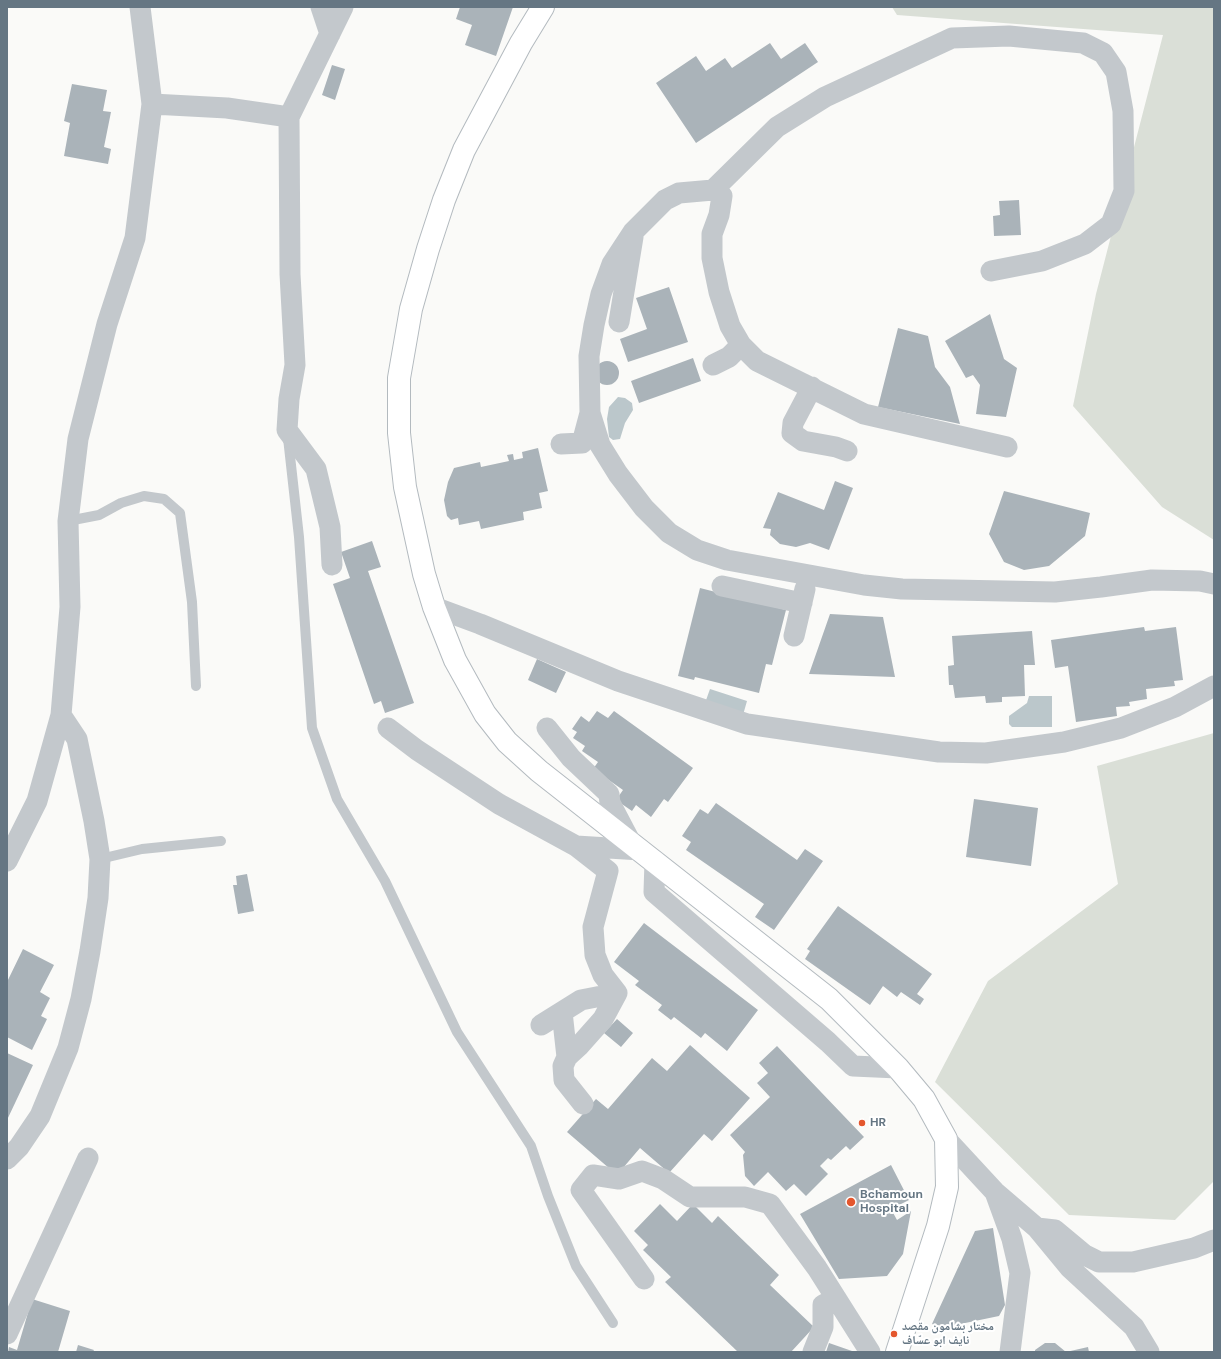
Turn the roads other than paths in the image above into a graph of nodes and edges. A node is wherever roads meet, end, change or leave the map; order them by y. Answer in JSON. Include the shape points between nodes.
{"nodes":[{"id":1,"x":140,"y":7,"type":"edge"},
{"id":2,"x":321,"y":7,"type":"edge"},
{"id":3,"x":343,"y":7,"type":"edge"},
{"id":4,"x":543,"y":7,"type":"edge"},
{"id":5,"x":330,"y":34,"type":"junction"},
{"id":6,"x":152,"y":104,"type":"junction"},
{"id":7,"x":289,"y":117,"type":"junction"},
{"id":8,"x":713,"y":190,"type":"junction"},
{"id":9,"x":633,"y":232,"type":"junction"},
{"id":10,"x":991,"y":271,"type":"dead end"},
{"id":11,"x":619,"y":322,"type":"dead end"},
{"id":12,"x":741,"y":345,"type":"junction"},
{"id":13,"x":713,"y":365,"type":"dead end"},
{"id":14,"x":812,"y":387,"type":"junction"},
{"id":15,"x":590,"y":413,"type":"junction"},
{"id":16,"x":288,"y":430,"type":"junction"},
{"id":17,"x":561,"y":444,"type":"dead end"},
{"id":18,"x":1007,"y":447,"type":"dead end"},
{"id":19,"x":847,"y":451,"type":"dead end"},
{"id":20,"x":68,"y":521,"type":"junction"},
{"id":21,"x":332,"y":565,"type":"dead end"},
{"id":22,"x":809,"y":575,"type":"junction"},
{"id":23,"x":1214,"y":584,"type":"edge"},
{"id":24,"x":722,"y":586,"type":"dead end"},
{"id":25,"x":802,"y":603,"type":"junction"},
{"id":26,"x":434,"y":607,"type":"junction"},
{"id":27,"x":794,"y":636,"type":"dead end"},
{"id":28,"x":196,"y":686,"type":"dead end"},
{"id":29,"x":1214,"y":686,"type":"edge"},
{"id":30,"x":61,"y":714,"type":"junction"},
{"id":31,"x":388,"y":728,"type":"dead end"},
{"id":32,"x":548,"y":728,"type":"dead end"},
{"id":33,"x":221,"y":841,"type":"dead end"},
{"id":34,"x":576,"y":846,"type":"junction"},
{"id":35,"x":642,"y":851,"type":"junction"},
{"id":36,"x":100,"y":859,"type":"junction"},
{"id":37,"x":7,"y":862,"type":"edge"},
{"id":38,"x":617,"y":993,"type":"junction"},
{"id":39,"x":562,"y":1012,"type":"junction"},
{"id":40,"x":541,"y":1025,"type":"dead end"},
{"id":41,"x":567,"y":1057,"type":"junction"},
{"id":42,"x":898,"y":1068,"type":"junction"},
{"id":43,"x":583,"y":1104,"type":"dead end"},
{"id":44,"x":946,"y":1139,"type":"junction"},
{"id":45,"x":88,"y":1158,"type":"dead end"},
{"id":46,"x":7,"y":1159,"type":"edge"},
{"id":47,"x":995,"y":1192,"type":"junction"},
{"id":48,"x":1037,"y":1228,"type":"junction"},
{"id":49,"x":1214,"y":1240,"type":"edge"},
{"id":50,"x":644,"y":1278,"type":"dead end"},
{"id":51,"x":836,"y":1298,"type":"junction"},
{"id":52,"x":612,"y":1323,"type":"dead end"},
{"id":53,"x":7,"y":1334,"type":"edge"},
{"id":54,"x":813,"y":1352,"type":"edge"},
{"id":55,"x":870,"y":1352,"type":"edge"},
{"id":56,"x":897,"y":1352,"type":"edge"},
{"id":57,"x":1010,"y":1352,"type":"edge"},
{"id":58,"x":1149,"y":1352,"type":"edge"}],
"edges":[{"from":1,"to":6,"type":"street"},
{"from":2,"to":5,"type":"street"},
{"from":3,"to":5,"type":"street"},
{"from":4,"to":26,"type":"main road","via":[[464,150],[444,200],[411,309],[399,378],[399,433],[405,487]]},
{"from":5,"to":7,"type":"street"},
{"from":6,"to":7,"type":"street","via":[[227,108]]},
{"from":6,"to":20,"type":"street","via":[[135,238],[107,324],[78,438]]},
{"from":7,"to":16,"type":"street","via":[[290,274],[295,365],[289,399]]},
{"from":8,"to":9,"type":"street","via":[[679,193],[665,200]]},
{"from":8,"to":10,"type":"street","via":[[777,127],[824,97],[952,38],[1009,36],[1083,43],[1103,53],[1116,72],[1123,111],[1124,191],[1111,224],[1084,244],[1042,261]]},
{"from":8,"to":12,"type":"street","via":[[722,196],[712,234],[712,258],[721,299],[730,326]]},
{"from":9,"to":11,"type":"street"},
{"from":9,"to":15,"type":"street","via":[[612,264],[601,294],[590,356]]},
{"from":12,"to":13,"type":"street","via":[[729,357]]},
{"from":12,"to":14,"type":"street","via":[[757,362]]},
{"from":14,"to":18,"type":"street","via":[[864,414]]},
{"from":14,"to":19,"type":"street","via":[[792,422],[792,433],[803,441]]},
{"from":15,"to":17,"type":"street","via":[[582,443]]},
{"from":15,"to":22,"type":"street","via":[[600,445],[618,474],[644,508],[669,533],[697,550],[727,560]]},
{"from":16,"to":21,"type":"street","via":[[316,469],[330,527]]},
{"from":16,"to":52,"type":"lane","via":[[299,537],[312,728],[337,799],[385,881],[457,1032],[531,1146],[576,1266]]},
{"from":20,"to":28,"type":"lane","via":[[99,515],[121,503],[144,496],[164,499],[180,513],[192,602]]},
{"from":20,"to":30,"type":"street","via":[[70,607]]},
{"from":22,"to":23,"type":"street","via":[[864,585],[930,590],[1055,592],[1152,580],[1200,581]]},
{"from":22,"to":25,"type":"street"},
{"from":24,"to":25,"type":"street"},
{"from":25,"to":27,"type":"street"},
{"from":26,"to":29,"type":"street","via":[[618,681],[747,724],[939,752],[986,753],[1064,742],[1121,728],[1175,707]]},
{"from":26,"to":35,"type":"main road","via":[[466,683],[485,714],[507,742],[539,771]]},
{"from":30,"to":36,"type":"street","via":[[77,739]]},
{"from":30,"to":37,"type":"street","via":[[37,801]]},
{"from":31,"to":34,"type":"street","via":[[500,804]]},
{"from":32,"to":35,"type":"street","via":[[571,758],[609,794],[610,803]]},
{"from":33,"to":36,"type":"lane","via":[[142,849]]},
{"from":34,"to":35,"type":"street"},
{"from":34,"to":38,"type":"street","via":[[608,871],[593,927],[595,955],[603,975]]},
{"from":35,"to":42,"type":"main road","via":[[829,999]]},
{"from":35,"to":42,"type":"street","via":[[654,892],[854,1066]]},
{"from":36,"to":46,"type":"street","via":[[98,898],[90,951],[68,1048],[40,1116],[19,1147]]},
{"from":38,"to":39,"type":"street","via":[[581,1000]]},
{"from":38,"to":41,"type":"street","via":[[603,1018]]},
{"from":39,"to":40,"type":"street"},
{"from":39,"to":41,"type":"street"},
{"from":41,"to":43,"type":"street","via":[[563,1066],[564,1080]]},
{"from":42,"to":44,"type":"main road","via":[[924,1099]]},
{"from":44,"to":47,"type":"street"},
{"from":44,"to":56,"type":"main road","via":[[947,1187],[942,1211]]},
{"from":45,"to":53,"type":"street"},
{"from":47,"to":48,"type":"street"},
{"from":47,"to":57,"type":"street","via":[[1012,1239],[1020,1273]]},
{"from":48,"to":49,"type":"street","via":[[1055,1230],[1085,1255],[1098,1262],[1133,1262],[1194,1248]]},
{"from":48,"to":58,"type":"street","via":[[1070,1268],[1134,1326]]},
{"from":50,"to":51,"type":"street","via":[[581,1190],[593,1175],[619,1180],[642,1171],[663,1179],[690,1197],[745,1197],[770,1204]]},
{"from":51,"to":54,"type":"street","via":[[823,1305],[823,1327]]},
{"from":51,"to":55,"type":"street"}]}
